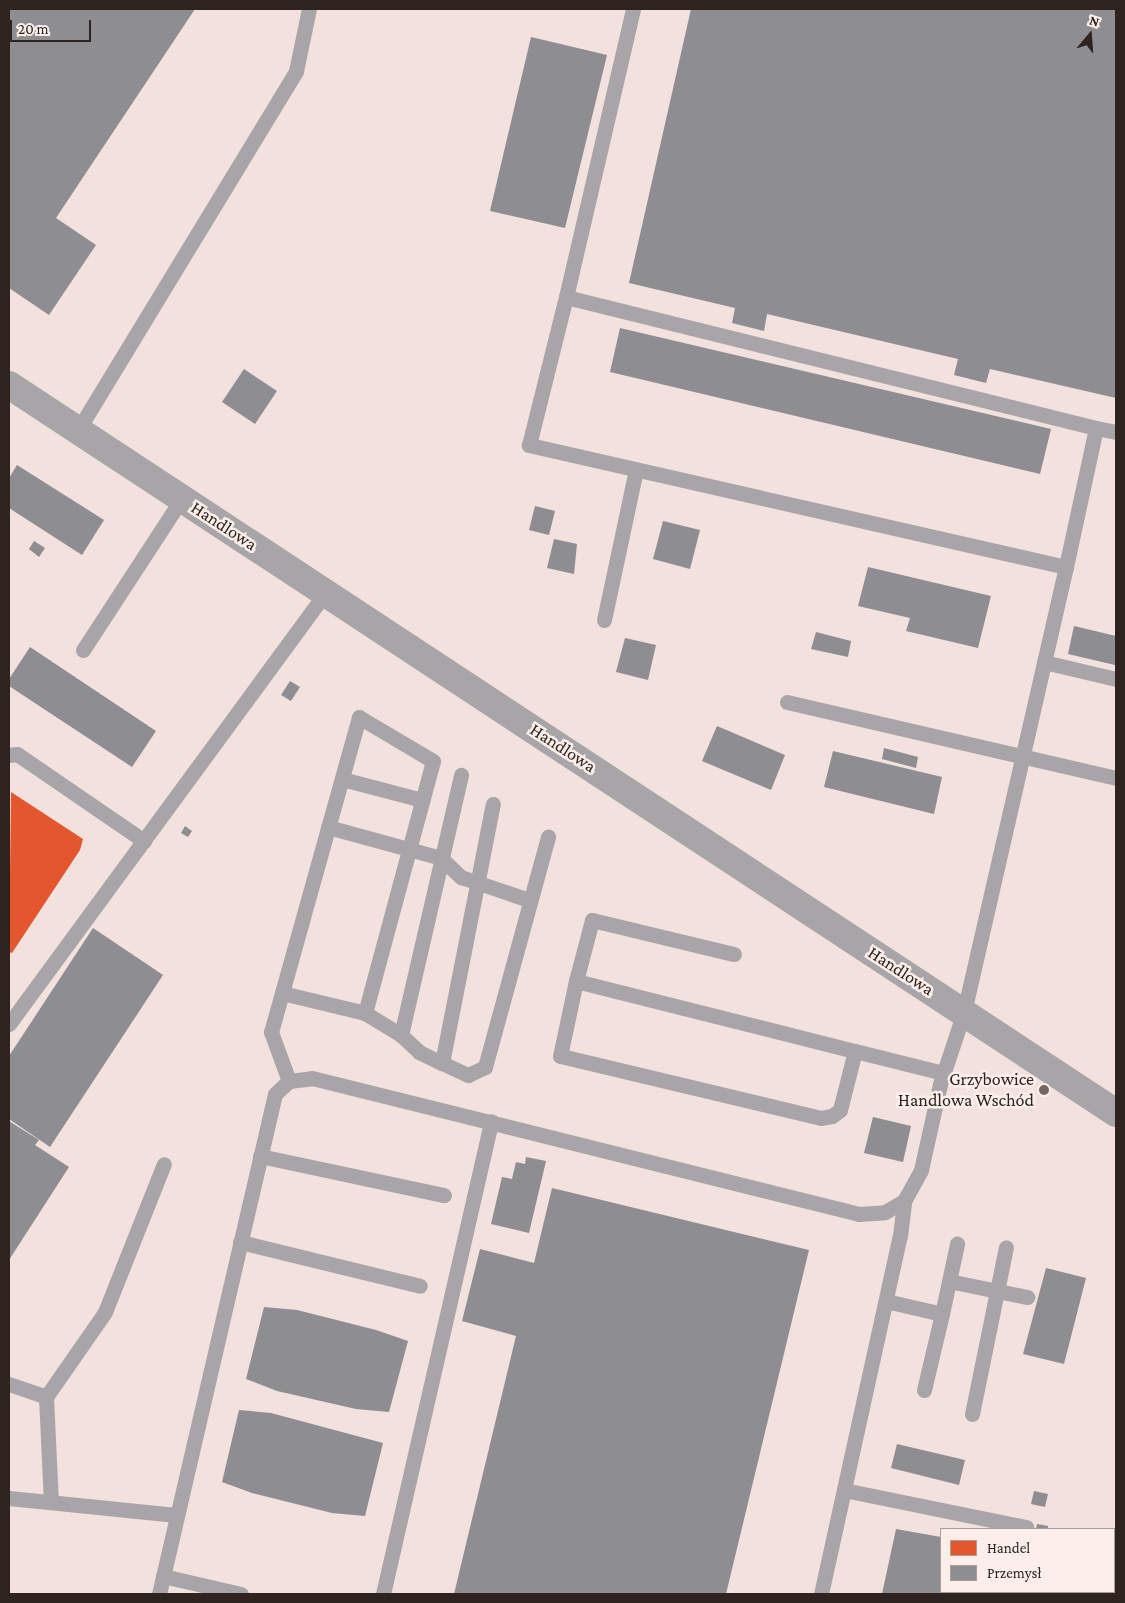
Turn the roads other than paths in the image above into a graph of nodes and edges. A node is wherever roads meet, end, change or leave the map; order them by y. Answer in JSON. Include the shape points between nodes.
{"nodes":[{"id":1,"x":309,"y":9,"type":"edge"},
{"id":2,"x":633,"y":9,"type":"edge"},
{"id":3,"x":566,"y":297,"type":"junction"},
{"id":4,"x":10,"y":390,"type":"edge"},
{"id":5,"x":1096,"y":428,"type":"junction"},
{"id":6,"x":78,"y":430,"type":"junction"},
{"id":7,"x":1116,"y":432,"type":"edge"},
{"id":8,"x":636,"y":469,"type":"junction"},
{"id":9,"x":182,"y":498,"type":"junction"},
{"id":10,"x":1066,"y":567,"type":"junction"},
{"id":11,"x":326,"y":592,"type":"junction"},
{"id":12,"x":604,"y":620,"type":"dead end"},
{"id":13,"x":83,"y":650,"type":"dead end"},
{"id":14,"x":1044,"y":662,"type":"junction"},
{"id":15,"x":1116,"y":679,"type":"edge"},
{"id":16,"x":787,"y":702,"type":"dead end"},
{"id":17,"x":9,"y":755,"type":"edge"},
{"id":18,"x":1022,"y":758,"type":"junction"},
{"id":19,"x":461,"y":775,"type":"dead end"},
{"id":20,"x":1116,"y":778,"type":"edge"},
{"id":21,"x":342,"y":779,"type":"junction"},
{"id":22,"x":422,"y":800,"type":"junction"},
{"id":23,"x":493,"y":804,"type":"dead end"},
{"id":24,"x":328,"y":827,"type":"junction"},
{"id":25,"x":548,"y":836,"type":"dead end"},
{"id":26,"x":144,"y":841,"type":"junction"},
{"id":27,"x":410,"y":847,"type":"junction"},
{"id":28,"x":441,"y":858,"type":"junction"},
{"id":29,"x":478,"y":883,"type":"junction"},
{"id":30,"x":529,"y":900,"type":"junction"},
{"id":31,"x":734,"y":954,"type":"dead end"},
{"id":32,"x":576,"y":981,"type":"junction"},
{"id":33,"x":282,"y":993,"type":"junction"},
{"id":34,"x":964,"y":1012,"type":"junction"},
{"id":35,"x":365,"y":1013,"type":"junction"},
{"id":36,"x":9,"y":1024,"type":"edge"},
{"id":37,"x":401,"y":1035,"type":"junction"},
{"id":38,"x":855,"y":1051,"type":"junction"},
{"id":39,"x":442,"y":1064,"type":"junction"},
{"id":40,"x":943,"y":1073,"type":"junction"},
{"id":41,"x":289,"y":1081,"type":"junction"},
{"id":42,"x":1116,"y":1113,"type":"edge"},
{"id":43,"x":491,"y":1121,"type":"junction"},
{"id":44,"x":260,"y":1156,"type":"junction"},
{"id":45,"x":164,"y":1164,"type":"dead end"},
{"id":46,"x":444,"y":1196,"type":"dead end"},
{"id":47,"x":904,"y":1201,"type":"junction"},
{"id":48,"x":240,"y":1242,"type":"junction"},
{"id":49,"x":957,"y":1244,"type":"dead end"},
{"id":50,"x":1006,"y":1247,"type":"dead end"},
{"id":51,"x":949,"y":1281,"type":"junction"},
{"id":52,"x":420,"y":1286,"type":"dead end"},
{"id":53,"x":998,"y":1291,"type":"junction"},
{"id":54,"x":1027,"y":1297,"type":"dead end"},
{"id":55,"x":886,"y":1301,"type":"junction"},
{"id":56,"x":942,"y":1314,"type":"junction"},
{"id":57,"x":9,"y":1384,"type":"edge"},
{"id":58,"x":924,"y":1390,"type":"dead end"},
{"id":59,"x":46,"y":1397,"type":"junction"},
{"id":60,"x":972,"y":1414,"type":"dead end"},
{"id":61,"x":844,"y":1490,"type":"junction"},
{"id":62,"x":9,"y":1498,"type":"edge"},
{"id":63,"x":51,"y":1502,"type":"junction"},
{"id":64,"x":176,"y":1515,"type":"junction"},
{"id":65,"x":1026,"y":1527,"type":"dead end"},
{"id":66,"x":163,"y":1576,"type":"junction"},
{"id":67,"x":159,"y":1594,"type":"edge"},
{"id":68,"x":241,"y":1594,"type":"edge"},
{"id":69,"x":382,"y":1594,"type":"edge"},
{"id":70,"x":821,"y":1594,"type":"edge"}],
"edges":[{"from":1,"to":6,"type":"lane","via":[[296,71]]},
{"from":2,"to":3,"type":"lane"},
{"from":3,"to":5,"type":"lane"},
{"from":3,"to":8,"type":"lane","via":[[529,445]]},
{"from":4,"to":6,"type":"street","name":"Handlowa"},
{"from":5,"to":7,"type":"lane"},
{"from":5,"to":10,"type":"lane"},
{"from":6,"to":9,"type":"street","name":"Handlowa"},
{"from":8,"to":10,"type":"lane"},
{"from":8,"to":12,"type":"lane"},
{"from":9,"to":11,"type":"street","name":"Handlowa"},
{"from":9,"to":13,"type":"lane"},
{"from":10,"to":14,"type":"lane"},
{"from":11,"to":26,"type":"lane"},
{"from":11,"to":34,"type":"street","name":"Handlowa"},
{"from":14,"to":15,"type":"lane"},
{"from":14,"to":18,"type":"lane"},
{"from":16,"to":18,"type":"lane"},
{"from":17,"to":26,"type":"lane","via":[[16,754]]},
{"from":18,"to":20,"type":"lane"},
{"from":18,"to":34,"type":"lane"},
{"from":19,"to":28,"type":"lane"},
{"from":21,"to":22,"type":"lane"},
{"from":21,"to":22,"type":"lane","via":[[359,717],[433,761]]},
{"from":21,"to":24,"type":"lane"},
{"from":22,"to":27,"type":"lane"},
{"from":23,"to":29,"type":"lane"},
{"from":24,"to":27,"type":"lane"},
{"from":24,"to":33,"type":"lane"},
{"from":25,"to":30,"type":"lane"},
{"from":26,"to":36,"type":"lane"},
{"from":27,"to":28,"type":"lane"},
{"from":27,"to":35,"type":"lane"},
{"from":28,"to":29,"type":"lane","via":[[461,877]]},
{"from":28,"to":37,"type":"lane"},
{"from":29,"to":30,"type":"lane"},
{"from":29,"to":39,"type":"lane"},
{"from":30,"to":39,"type":"lane","via":[[485,1067],[468,1075]]},
{"from":31,"to":32,"type":"lane","via":[[592,920]]},
{"from":32,"to":38,"type":"lane"},
{"from":32,"to":38,"type":"lane","via":[[560,1056],[820,1118],[832,1116],[840,1110]]},
{"from":33,"to":35,"type":"lane"},
{"from":33,"to":41,"type":"lane","via":[[271,1032]]},
{"from":34,"to":40,"type":"lane"},
{"from":34,"to":42,"type":"street","name":"Handlowa"},
{"from":35,"to":37,"type":"lane"},
{"from":37,"to":39,"type":"lane","via":[[419,1052]]},
{"from":38,"to":40,"type":"lane"},
{"from":40,"to":47,"type":"lane","via":[[921,1170]]},
{"from":41,"to":43,"type":"lane","via":[[312,1078]]},
{"from":41,"to":44,"type":"lane","via":[[275,1094]]},
{"from":43,"to":47,"type":"lane","via":[[859,1214],[885,1212]]},
{"from":43,"to":69,"type":"lane"},
{"from":44,"to":46,"type":"lane"},
{"from":44,"to":48,"type":"lane"},
{"from":45,"to":59,"type":"lane","via":[[105,1312]]},
{"from":47,"to":55,"type":"lane"},
{"from":48,"to":52,"type":"lane"},
{"from":48,"to":64,"type":"lane"},
{"from":49,"to":51,"type":"lane"},
{"from":50,"to":53,"type":"lane"},
{"from":51,"to":53,"type":"lane"},
{"from":51,"to":56,"type":"lane"},
{"from":53,"to":54,"type":"lane"},
{"from":53,"to":60,"type":"lane"},
{"from":55,"to":56,"type":"lane"},
{"from":55,"to":61,"type":"lane"},
{"from":56,"to":58,"type":"lane"},
{"from":57,"to":59,"type":"lane"},
{"from":59,"to":63,"type":"lane"},
{"from":61,"to":65,"type":"lane"},
{"from":61,"to":70,"type":"lane"},
{"from":62,"to":63,"type":"lane"},
{"from":63,"to":64,"type":"lane"},
{"from":64,"to":66,"type":"lane"},
{"from":66,"to":67,"type":"lane"},
{"from":66,"to":68,"type":"lane"}]}
